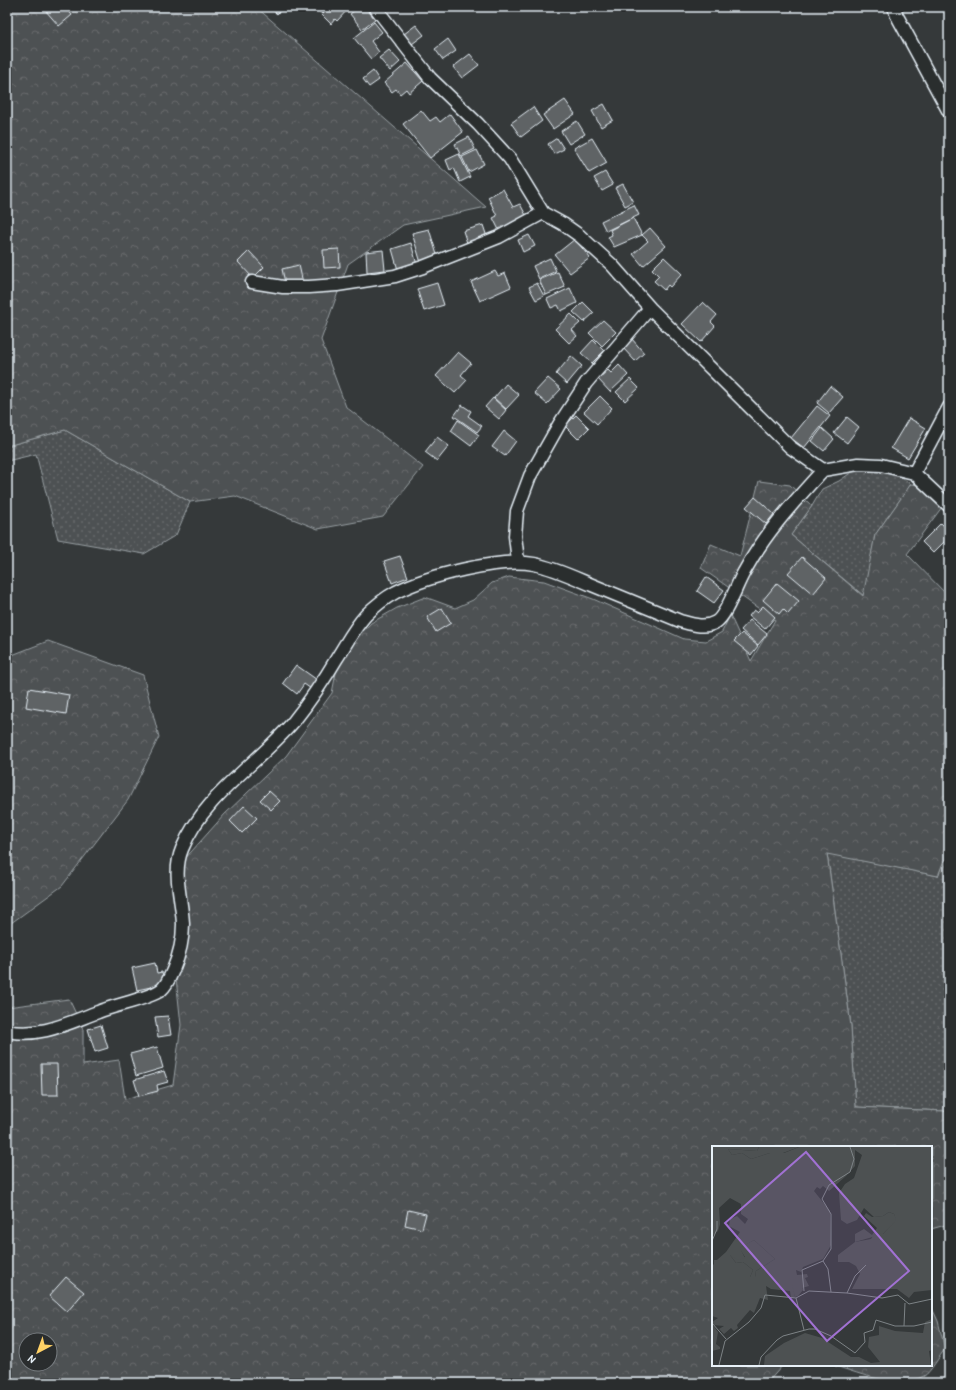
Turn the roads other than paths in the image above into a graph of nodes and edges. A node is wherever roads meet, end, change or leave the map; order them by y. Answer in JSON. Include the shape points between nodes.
{"nodes":[{"id":1,"x":376,"y":7,"type":"edge"},
{"id":2,"x":894,"y":7,"type":"edge"},
{"id":3,"x":949,"y":112,"type":"edge"},
{"id":4,"x":543,"y":213,"type":"junction"},
{"id":5,"x":252,"y":282,"type":"dead end"},
{"id":6,"x":650,"y":308,"type":"junction"},
{"id":7,"x":949,"y":407,"type":"edge"},
{"id":8,"x":823,"y":470,"type":"junction"},
{"id":9,"x":914,"y":473,"type":"junction"},
{"id":10,"x":949,"y":506,"type":"edge"},
{"id":11,"x":518,"y":561,"type":"junction"},
{"id":12,"x":7,"y":1031,"type":"edge"}],
"edges":[{"from":1,"to":4,"type":"street","via":[[430,78],[510,159]]},
{"from":2,"to":3,"type":"street"},
{"from":4,"to":5,"type":"street","via":[[499,237],[395,276],[337,286],[283,288]]},
{"from":4,"to":6,"type":"street","via":[[580,236],[612,265]]},
{"from":6,"to":8,"type":"street","via":[[790,447]]},
{"from":6,"to":11,"type":"street","via":[[586,383],[530,476],[517,511],[515,536]]},
{"from":7,"to":9,"type":"street"},
{"from":8,"to":9,"type":"street","via":[[858,464],[881,465]]},
{"from":8,"to":11,"type":"street","via":[[768,533],[754,553],[724,614],[717,622],[708,625],[680,621],[558,571]]},
{"from":9,"to":10,"type":"street"},
{"from":11,"to":12,"type":"street","via":[[443,574],[415,584],[395,592],[365,616],[321,686],[293,722],[274,744],[218,797],[189,834],[181,851],[178,866],[183,927],[181,943],[176,964],[162,989],[56,1028],[33,1033]]}]}
